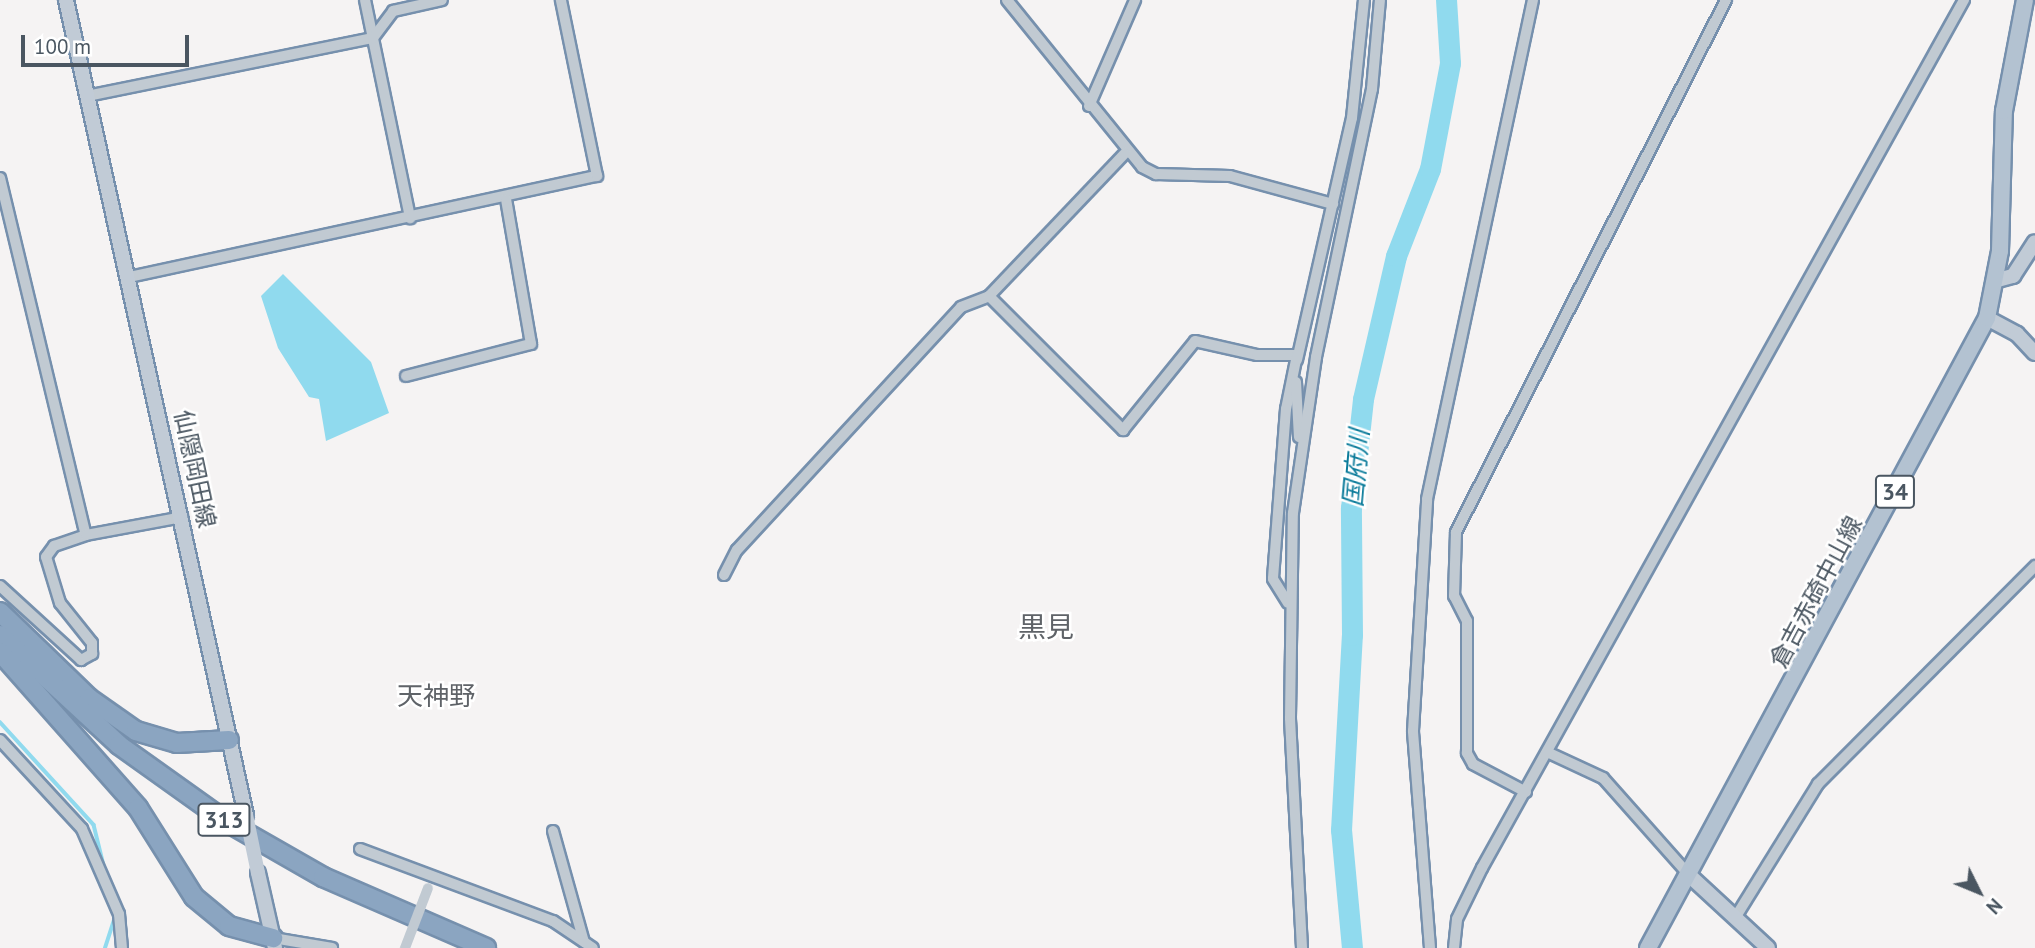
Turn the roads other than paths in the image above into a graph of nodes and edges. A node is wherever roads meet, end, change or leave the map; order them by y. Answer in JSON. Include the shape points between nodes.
{"nodes":[{"id":1,"x":65,"y":0,"type":"edge"},
{"id":2,"x":365,"y":0,"type":"edge"},
{"id":3,"x":442,"y":0,"type":"edge"},
{"id":4,"x":561,"y":0,"type":"edge"},
{"id":5,"x":1007,"y":0,"type":"edge"},
{"id":6,"x":1135,"y":0,"type":"edge"},
{"id":7,"x":1364,"y":0,"type":"edge"},
{"id":8,"x":1380,"y":0,"type":"edge"},
{"id":9,"x":1533,"y":0,"type":"edge"},
{"id":10,"x":1726,"y":0,"type":"edge"},
{"id":11,"x":1964,"y":0,"type":"edge"},
{"id":12,"x":2025,"y":0,"type":"edge"},
{"id":13,"x":373,"y":38,"type":"junction"},
{"id":14,"x":87,"y":96,"type":"junction"},
{"id":15,"x":1088,"y":106,"type":"junction"},
{"id":16,"x":1125,"y":153,"type":"junction"},
{"id":17,"x":0,"y":178,"type":"edge"},
{"id":18,"x":506,"y":199,"type":"junction"},
{"id":19,"x":1333,"y":204,"type":"junction"},
{"id":20,"x":410,"y":218,"type":"junction"},
{"id":21,"x":2035,"y":242,"type":"edge"},
{"id":22,"x":129,"y":277,"type":"junction"},
{"id":23,"x":1994,"y":281,"type":"junction"},
{"id":24,"x":989,"y":296,"type":"junction"},
{"id":25,"x":1987,"y":318,"type":"junction"},
{"id":26,"x":2035,"y":353,"type":"edge"},
{"id":27,"x":1297,"y":355,"type":"junction"},
{"id":28,"x":406,"y":376,"type":"dead end"},
{"id":29,"x":1301,"y":444,"type":"junction"},
{"id":30,"x":182,"y":517,"type":"junction"},
{"id":31,"x":86,"y":536,"type":"junction"},
{"id":32,"x":2035,"y":566,"type":"edge"},
{"id":33,"x":724,"y":575,"type":"dead end"},
{"id":34,"x":0,"y":586,"type":"edge"},
{"id":35,"x":1289,"y":604,"type":"junction"},
{"id":36,"x":0,"y":612,"type":"edge"},
{"id":37,"x":0,"y":635,"type":"edge"},
{"id":38,"x":0,"y":651,"type":"edge"},
{"id":39,"x":0,"y":740,"type":"edge"},
{"id":40,"x":229,"y":740,"type":"junction"},
{"id":41,"x":1547,"y":752,"type":"junction"},
{"id":42,"x":1526,"y":792,"type":"junction"},
{"id":43,"x":553,"y":831,"type":"dead end"},
{"id":44,"x":360,"y":849,"type":"dead end"},
{"id":45,"x":1690,"y":876,"type":"junction"},
{"id":46,"x":429,"y":883,"type":"junction"},
{"id":47,"x":1735,"y":918,"type":"junction"},
{"id":48,"x":274,"y":943,"type":"edge"},
{"id":49,"x":589,"y":945,"type":"edge"},
{"id":50,"x":122,"y":948,"type":"edge"},
{"id":51,"x":332,"y":948,"type":"edge"},
{"id":52,"x":405,"y":948,"type":"edge"},
{"id":53,"x":461,"y":948,"type":"edge"},
{"id":54,"x":486,"y":948,"type":"edge"},
{"id":55,"x":1302,"y":948,"type":"edge"},
{"id":56,"x":1430,"y":948,"type":"edge"},
{"id":57,"x":1454,"y":948,"type":"edge"},
{"id":58,"x":1648,"y":948,"type":"edge"},
{"id":59,"x":1768,"y":948,"type":"edge"}],
"edges":[{"from":1,"to":14,"type":"main road","name":"仙隠岡田線"},
{"from":2,"to":13,"type":"street"},
{"from":3,"to":13,"type":"street","via":[[393,11]]},
{"from":4,"to":18,"type":"street","via":[[597,176]]},
{"from":5,"to":15,"type":"street"},
{"from":6,"to":15,"type":"street"},
{"from":7,"to":19,"type":"street","via":[[1352,118]]},
{"from":8,"to":29,"type":"street","via":[[1357,177]]},
{"from":9,"to":56,"type":"street","via":[[1427,499],[1413,731]]},
{"from":10,"to":42,"type":"street","via":[[1456,532],[1454,596],[1467,621],[1467,753],[1473,764]]},
{"from":11,"to":41,"type":"street"},
{"from":12,"to":23,"type":"main road","name":"倉吉赤碕中山線","number":"34","via":[[2004,111]]},
{"from":13,"to":14,"type":"street"},
{"from":13,"to":20,"type":"street"},
{"from":14,"to":22,"type":"main road","name":"仙隠岡田線"},
{"from":15,"to":16,"type":"street"},
{"from":16,"to":19,"type":"street","via":[[1156,174],[1230,176]]},
{"from":16,"to":24,"type":"street"},
{"from":17,"to":31,"type":"street"},
{"from":18,"to":20,"type":"street"},
{"from":18,"to":28,"type":"street","via":[[531,344]]},
{"from":19,"to":27,"type":"street"},
{"from":20,"to":22,"type":"street"},
{"from":21,"to":23,"type":"main road","via":[[2013,276]]},
{"from":22,"to":30,"type":"main road","name":"仙隠岡田線"},
{"from":23,"to":25,"type":"main road","name":"倉吉赤碕中山線","number":"34"},
{"from":24,"to":27,"type":"street","via":[[1122,430],[1195,341],[1257,355]]},
{"from":24,"to":33,"type":"street","via":[[961,307],[737,550]]},
{"from":25,"to":26,"type":"main road","via":[[2017,334]]},
{"from":25,"to":45,"type":"main road","name":"倉吉赤碕中山線","number":"34"},
{"from":27,"to":29,"type":"street"},
{"from":27,"to":35,"type":"street","via":[[1286,409],[1273,579]]},
{"from":29,"to":35,"type":"street"},
{"from":30,"to":31,"type":"street"},
{"from":30,"to":40,"type":"main road","name":"仙隠岡田線"},
{"from":31,"to":34,"type":"street","via":[[54,546],[45,568],[60,603],[92,643],[92,654],[81,660]]},
{"from":32,"to":47,"type":"street","via":[[1818,784]]},
{"from":35,"to":55,"type":"street"},
{"from":36,"to":40,"type":"highway","via":[[89,698],[136,731],[177,743]]},
{"from":37,"to":54,"type":"highway","number":"313","via":[[119,745],[227,822],[323,877]]},
{"from":38,"to":48,"type":"highway","via":[[138,808],[194,897],[229,926]]},
{"from":38,"to":53,"type":"highway","number":"313","via":[[114,752],[222,831],[318,885]]},
{"from":39,"to":50,"type":"street","via":[[82,829],[118,914]]},
{"from":40,"to":48,"type":"main road","name":"仙隠岡田線","bridge":true},
{"from":41,"to":42,"type":"street"},
{"from":41,"to":45,"type":"street","via":[[1603,778]]},
{"from":42,"to":57,"type":"street","via":[[1457,919]]},
{"from":43,"to":49,"type":"street"},
{"from":44,"to":46,"type":"street"},
{"from":45,"to":47,"type":"main road"},
{"from":45,"to":58,"type":"main road","name":"倉吉赤碕中山線","number":"34"},
{"from":46,"to":49,"type":"street","via":[[553,921]]},
{"from":46,"to":52,"type":"street","bridge":true},
{"from":47,"to":59,"type":"main road"},
{"from":48,"to":51,"type":"street"}]}
